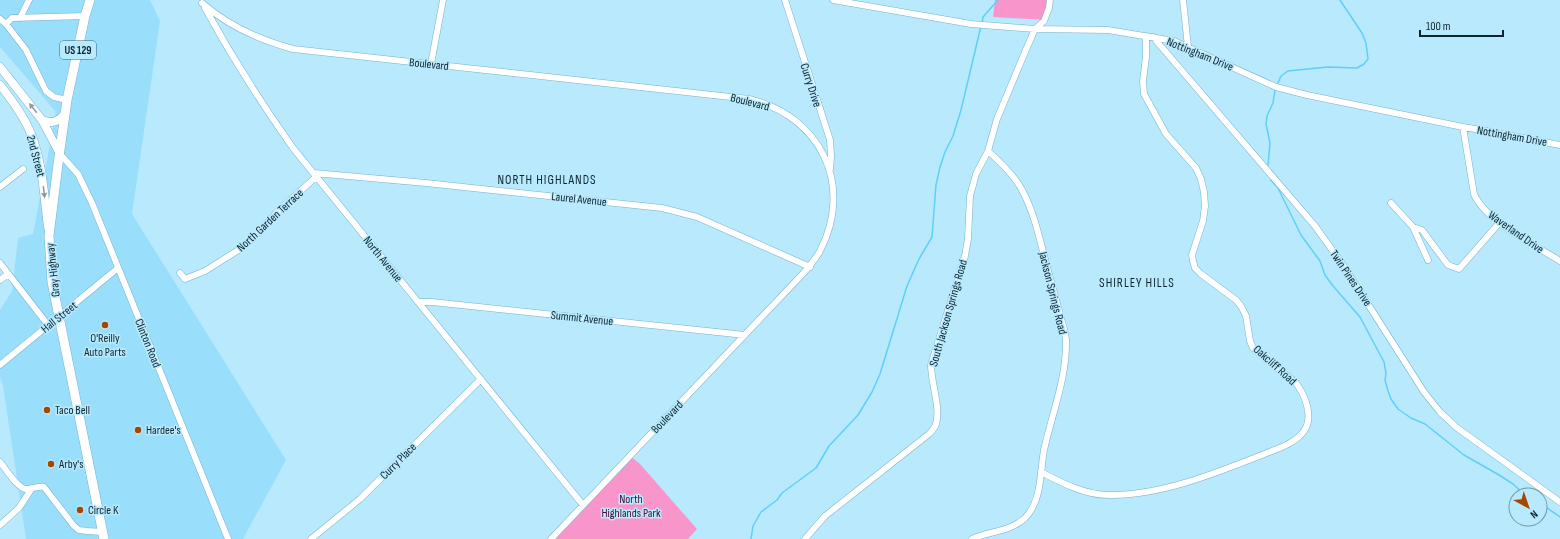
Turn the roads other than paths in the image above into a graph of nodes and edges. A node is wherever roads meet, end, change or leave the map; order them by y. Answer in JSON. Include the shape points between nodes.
{"nodes":[{"id":1,"x":29,"y":0,"type":"edge"},
{"id":2,"x":90,"y":0,"type":"edge"},
{"id":3,"x":443,"y":0,"type":"edge"},
{"id":4,"x":785,"y":0,"type":"edge"},
{"id":5,"x":833,"y":0,"type":"edge"},
{"id":6,"x":1050,"y":0,"type":"edge"},
{"id":7,"x":1183,"y":0,"type":"edge"},
{"id":8,"x":201,"y":1,"type":"edge"},
{"id":9,"x":85,"y":16,"type":"junction"},
{"id":10,"x":20,"y":18,"type":"junction"},
{"id":11,"x":0,"y":19,"type":"edge"},
{"id":12,"x":6,"y":24,"type":"junction"},
{"id":13,"x":1035,"y":30,"type":"junction"},
{"id":14,"x":1146,"y":36,"type":"junction"},
{"id":15,"x":1153,"y":37,"type":"junction"},
{"id":16,"x":1188,"y":47,"type":"junction"},
{"id":17,"x":431,"y":64,"type":"junction"},
{"id":18,"x":0,"y":67,"type":"edge"},
{"id":19,"x":0,"y":85,"type":"edge"},
{"id":20,"x":67,"y":100,"type":"junction"},
{"id":21,"x":65,"y":114,"type":"junction"},
{"id":22,"x":42,"y":120,"type":"junction"},
{"id":23,"x":1463,"y":127,"type":"junction"},
{"id":24,"x":1560,"y":145,"type":"edge"},
{"id":25,"x":988,"y":151,"type":"junction"},
{"id":26,"x":60,"y":154,"type":"junction"},
{"id":27,"x":23,"y":169,"type":"dead end"},
{"id":28,"x":830,"y":170,"type":"junction"},
{"id":29,"x":315,"y":175,"type":"junction"},
{"id":30,"x":0,"y":187,"type":"edge"},
{"id":31,"x":1390,"y":203,"type":"dead end"},
{"id":32,"x":1500,"y":222,"type":"junction"},
{"id":33,"x":1413,"y":227,"type":"junction"},
{"id":34,"x":49,"y":236,"type":"junction"},
{"id":35,"x":1428,"y":260,"type":"dead end"},
{"id":36,"x":1560,"y":261,"type":"edge"},
{"id":37,"x":0,"y":263,"type":"edge"},
{"id":38,"x":810,"y":267,"type":"junction"},
{"id":39,"x":118,"y":268,"type":"junction"},
{"id":40,"x":180,"y":273,"type":"dead end"},
{"id":41,"x":8,"y":274,"type":"junction"},
{"id":42,"x":0,"y":280,"type":"edge"},
{"id":43,"x":418,"y":302,"type":"junction"},
{"id":44,"x":59,"y":317,"type":"junction"},
{"id":45,"x":48,"y":325,"type":"junction"},
{"id":46,"x":745,"y":335,"type":"junction"},
{"id":47,"x":1,"y":363,"type":"edge"},
{"id":48,"x":481,"y":379,"type":"junction"},
{"id":49,"x":0,"y":462,"type":"edge"},
{"id":50,"x":1041,"y":472,"type":"junction"},
{"id":51,"x":32,"y":488,"type":"junction"},
{"id":52,"x":1560,"y":502,"type":"edge"},
{"id":53,"x":583,"y":505,"type":"junction"},
{"id":54,"x":0,"y":526,"type":"edge"},
{"id":55,"x":104,"y":535,"type":"edge"},
{"id":56,"x":315,"y":538,"type":"edge"},
{"id":57,"x":228,"y":539,"type":"edge"},
{"id":58,"x":551,"y":539,"type":"edge"},
{"id":59,"x":805,"y":539,"type":"edge"},
{"id":60,"x":972,"y":539,"type":"edge"}],
"edges":[{"from":1,"to":10,"type":"street"},
{"from":2,"to":9,"type":"highway","name":"Gray Highway","number":"US 129"},
{"from":3,"to":17,"type":"street"},
{"from":4,"to":28,"type":"street","name":"Curry Drive","via":[[830,140]]},
{"from":5,"to":13,"type":"street","name":"Nottingham Drive","via":[[977,24]]},
{"from":6,"to":13,"type":"street","via":[[1044,20]]},
{"from":7,"to":16,"type":"street"},
{"from":8,"to":17,"type":"street","name":"Boulevard","via":[[211,11],[242,30],[278,45],[311,52]]},
{"from":8,"to":29,"type":"street","name":"North Avenue","via":[[232,57],[270,116]]},
{"from":9,"to":10,"type":"street"},
{"from":9,"to":20,"type":"highway","name":"Gray Highway","number":"US 129"},
{"from":10,"to":12,"type":"street","via":[[12,18]]},
{"from":11,"to":12,"type":"street"},
{"from":12,"to":20,"type":"street","via":[[26,50],[46,91],[54,97]]},
{"from":13,"to":14,"type":"street","name":"Nottingham Drive","via":[[1108,30]]},
{"from":13,"to":25,"type":"street","via":[[997,119]]},
{"from":14,"to":15,"type":"street","name":"Nottingham Drive"},
{"from":14,"to":50,"type":"street","name":"Oakcliff Road","via":[[1144,94],[1166,134],[1196,168],[1202,179],[1206,206],[1192,255],[1195,268],[1241,306],[1246,316],[1253,348],[1296,383],[1306,402],[1308,422],[1304,431],[1292,442],[1197,479],[1153,490],[1108,495],[1073,488]]},
{"from":15,"to":16,"type":"street","name":"Nottingham Drive"},
{"from":15,"to":52,"type":"street","name":"Twin Pines Drive","via":[[1315,226],[1424,392],[1440,412],[1456,427]]},
{"from":16,"to":23,"type":"street","name":"Nottingham Drive","via":[[1276,87],[1307,96]]},
{"from":17,"to":28,"type":"street","name":"Boulevard","via":[[756,100],[779,110],[800,125],[818,146]]},
{"from":22,"to":18,"type":"main road","name":"2nd Street","one_way":true},
{"from":19,"to":34,"type":"main road","name":"2nd Street","one_way":true,"via":[[24,118],[38,154]]},
{"from":20,"to":21,"type":"highway","name":"Gray Highway","number":"US 129"},
{"from":21,"to":22,"type":"main road","via":[[49,123]]},
{"from":21,"to":26,"type":"highway","name":"Gray Highway","number":"US 129"},
{"from":22,"to":26,"type":"main road","name":"2nd Street"},
{"from":23,"to":24,"type":"street","name":"Nottingham Drive"},
{"from":23,"to":32,"type":"street","name":"Waverland Drive","via":[[1474,194],[1478,204]]},
{"from":25,"to":50,"type":"street","name":"Jackson Springs Road","via":[[1014,179],[1032,212],[1066,340],[1064,364]]},
{"from":25,"to":59,"type":"street","name":"South Jackson Springs Road","via":[[973,184],[965,256],[931,365],[937,409],[936,424],[929,434],[826,516]]},
{"from":26,"to":34,"type":"highway","name":"Gray Highway","number":"US 129"},
{"from":26,"to":39,"type":"street","name":"Clinton Road","via":[[78,174]]},
{"from":27,"to":30,"type":"street"},
{"from":28,"to":38,"type":"street","name":"Boulevard","via":[[833,198],[830,225],[820,251]]},
{"from":29,"to":38,"type":"street","name":"Laurel Avenue","via":[[426,183],[662,208],[697,217]]},
{"from":29,"to":40,"type":"street","name":"North Garden Terrace","via":[[240,249],[189,278],[185,279]]},
{"from":29,"to":43,"type":"street","name":"North Avenue"},
{"from":31,"to":33,"type":"street"},
{"from":32,"to":33,"type":"street","via":[[1459,269],[1448,265],[1422,230]]},
{"from":32,"to":36,"type":"street","name":"Waverland Drive"},
{"from":33,"to":35,"type":"street"},
{"from":34,"to":44,"type":"highway","name":"Gray Highway","number":"US 129","via":[[52,282]]},
{"from":37,"to":41,"type":"street"},
{"from":38,"to":46,"type":"street","name":"Boulevard"},
{"from":39,"to":44,"type":"street","name":"Hall Street"},
{"from":39,"to":57,"type":"street","name":"Clinton Road"},
{"from":41,"to":42,"type":"street"},
{"from":41,"to":45,"type":"street"},
{"from":43,"to":46,"type":"street","name":"Summit Avenue"},
{"from":43,"to":48,"type":"street","name":"North Avenue"},
{"from":44,"to":45,"type":"street","name":"Hall Street"},
{"from":44,"to":55,"type":"highway","name":"Gray Highway","number":"US 129"},
{"from":45,"to":47,"type":"street","name":"Hall Street"},
{"from":46,"to":53,"type":"street","name":"Boulevard"},
{"from":48,"to":53,"type":"street","name":"North Avenue"},
{"from":48,"to":56,"type":"street","name":"Curry Place","via":[[360,499]]},
{"from":49,"to":51,"type":"street","via":[[20,486],[25,489]]},
{"from":50,"to":60,"type":"street","name":"Jackson Springs Road","via":[[1035,502],[1025,518],[1008,529]]},
{"from":51,"to":54,"type":"street","via":[[19,508]]},
{"from":51,"to":55,"type":"street","via":[[44,487],[79,530]]},
{"from":53,"to":58,"type":"street","name":"Boulevard"}]}
